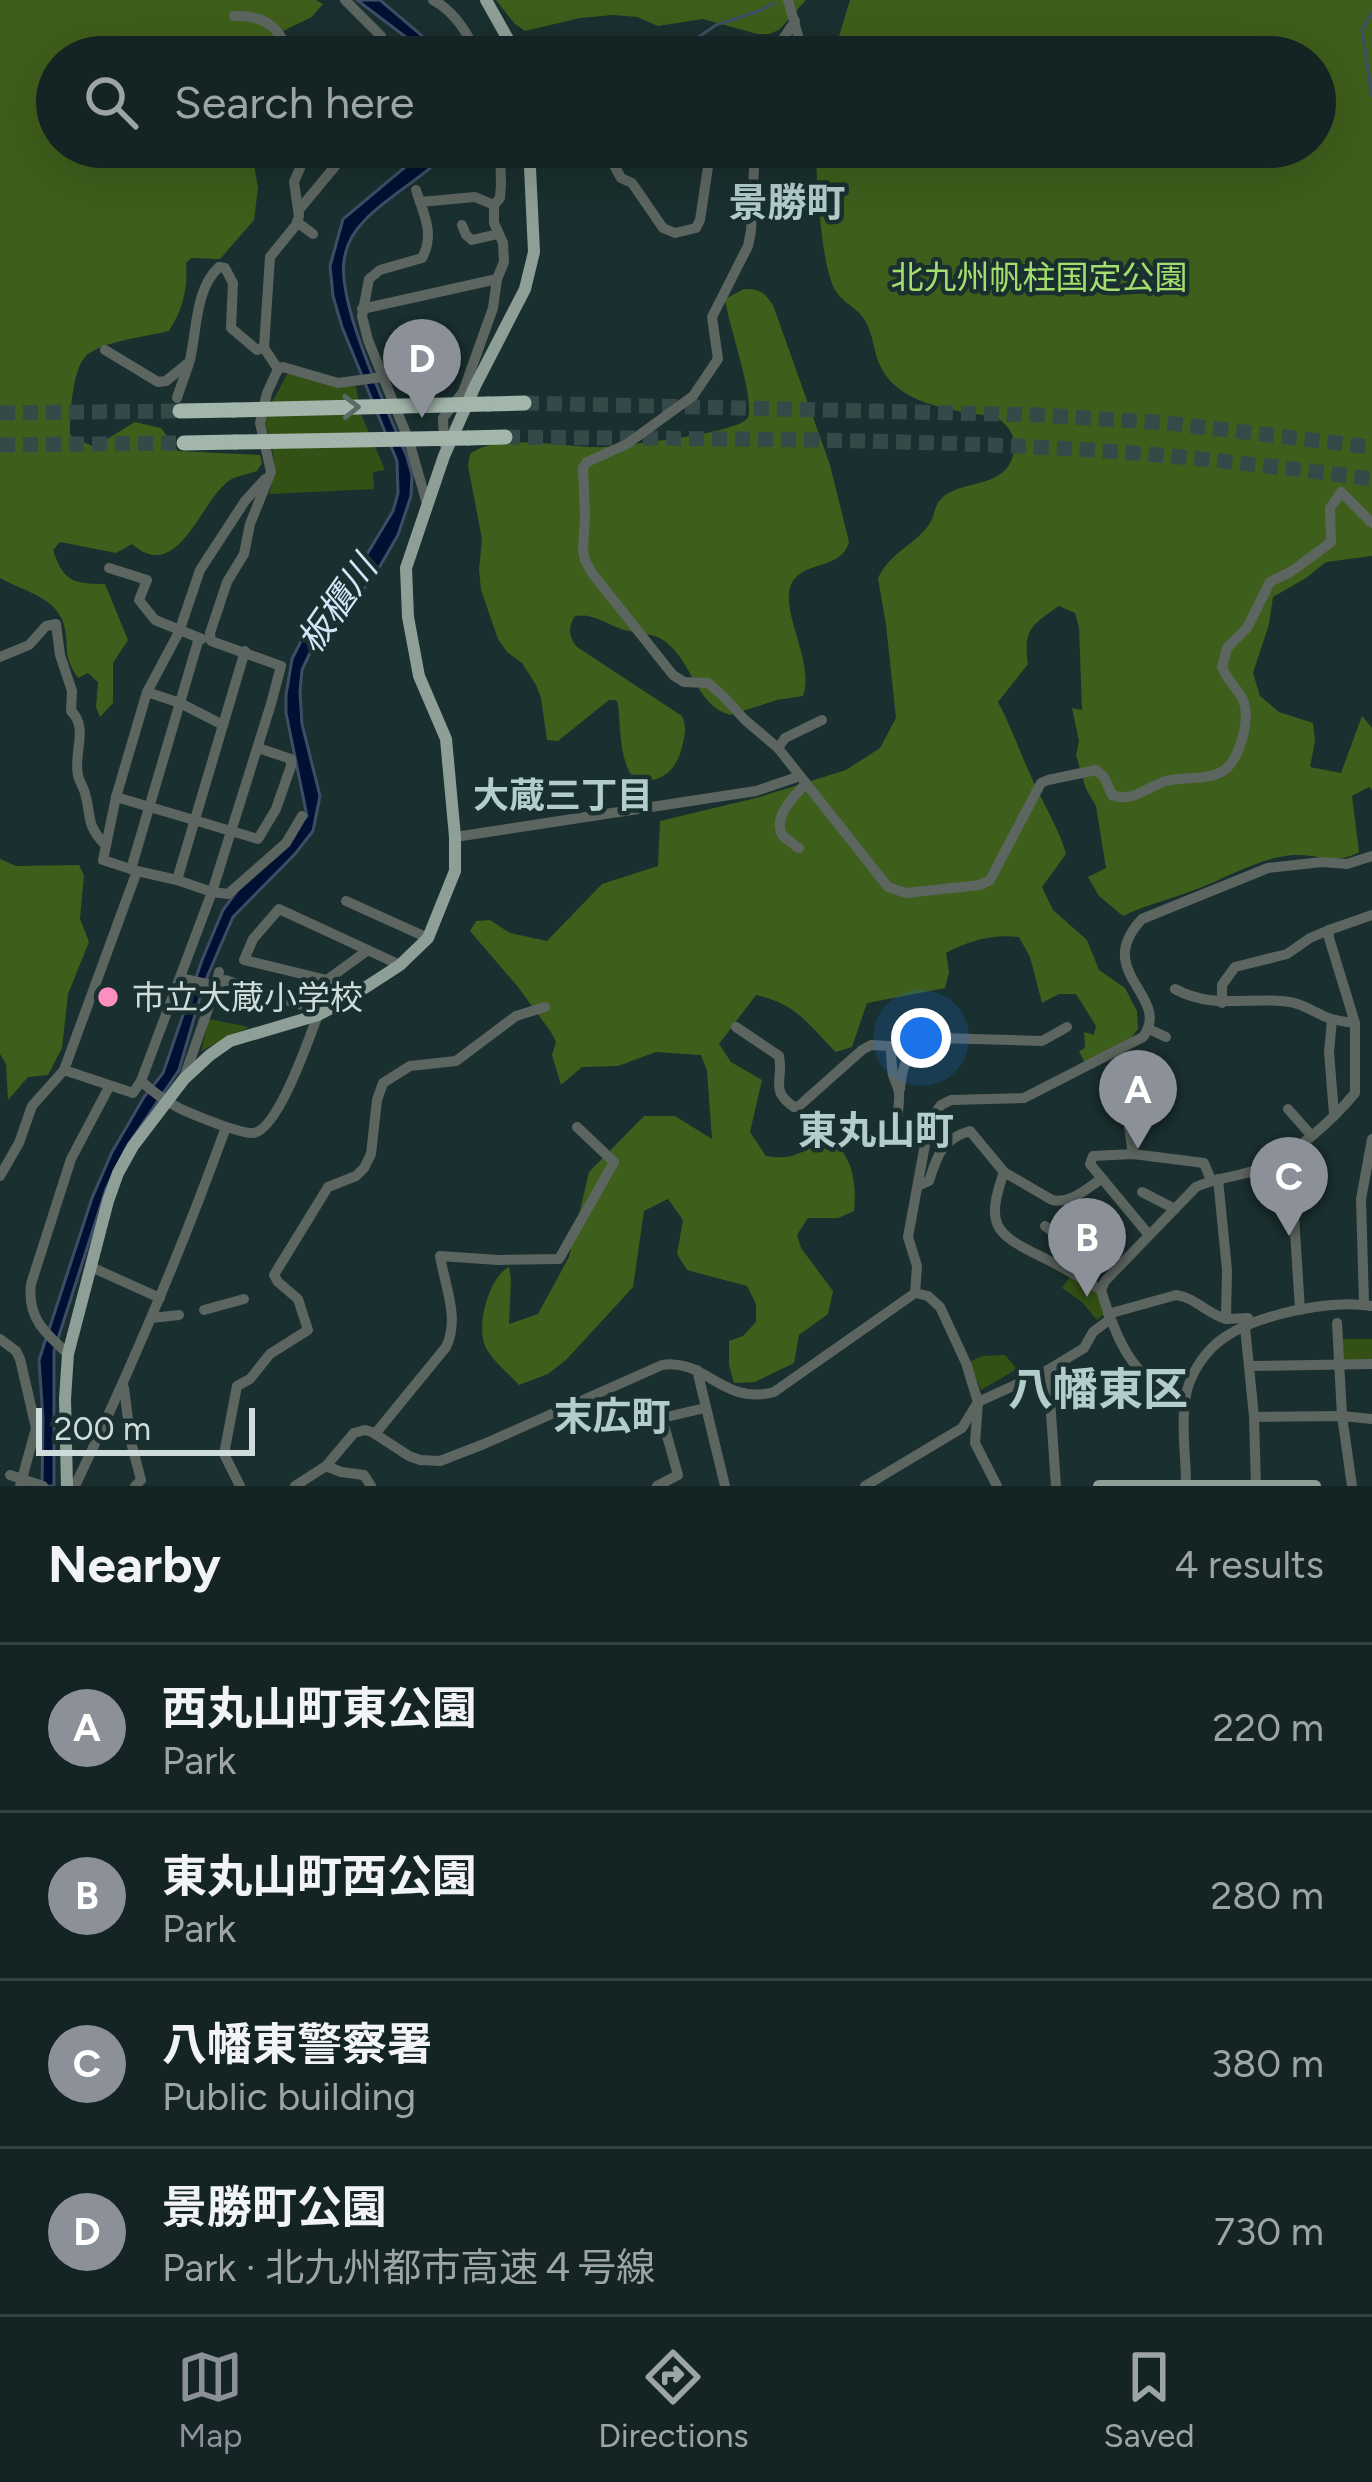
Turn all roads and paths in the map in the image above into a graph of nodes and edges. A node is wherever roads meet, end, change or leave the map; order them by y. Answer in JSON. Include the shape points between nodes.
{"nodes":[{"id":1,"x":345,"y":0,"type":"edge"},
{"id":2,"x":433,"y":0,"type":"edge"},
{"id":3,"x":486,"y":0,"type":"edge"},
{"id":4,"x":788,"y":0,"type":"edge"},
{"id":5,"x":234,"y":16,"type":"dead end"},
{"id":6,"x":795,"y":22,"type":"junction"},
{"id":7,"x":283,"y":36,"type":"edge"},
{"id":8,"x":381,"y":36,"type":"edge"},
{"id":9,"x":468,"y":36,"type":"edge"},
{"id":10,"x":506,"y":36,"type":"edge"},
{"id":11,"x":786,"y":36,"type":"edge"},
{"id":12,"x":798,"y":36,"type":"edge"},
{"id":13,"x":300,"y":168,"type":"edge"},
{"id":14,"x":335,"y":168,"type":"edge"},
{"id":15,"x":500,"y":168,"type":"edge"},
{"id":16,"x":530,"y":168,"type":"edge"},
{"id":17,"x":616,"y":168,"type":"edge"},
{"id":18,"x":708,"y":168,"type":"edge"},
{"id":19,"x":754,"y":168,"type":"edge"},
{"id":20,"x":494,"y":205,"type":"junction"},
{"id":21,"x":298,"y":216,"type":"junction"},
{"id":22,"x":462,"y":225,"type":"dead end"},
{"id":23,"x":313,"y":234,"type":"dead end"},
{"id":24,"x":498,"y":234,"type":"junction"},
{"id":25,"x":497,"y":279,"type":"junction"},
{"id":26,"x":362,"y":309,"type":"junction"},
{"id":27,"x":264,"y":348,"type":"junction"},
{"id":28,"x":105,"y":350,"type":"dead end"},
{"id":29,"x":189,"y":362,"type":"junction"},
{"id":30,"x":278,"y":369,"type":"junction"},
{"id":31,"x":381,"y":377,"type":"junction"},
{"id":32,"x":524,"y":403,"type":"tunnel mouth"},
{"id":33,"x":179,"y":404,"type":"joint"},
{"id":34,"x":505,"y":437,"type":"tunnel mouth"},
{"id":35,"x":184,"y":443,"type":"tunnel mouth"},
{"id":36,"x":444,"y":456,"type":"junction"},
{"id":37,"x":271,"y":472,"type":"junction"},
{"id":38,"x":427,"y":504,"type":"junction"},
{"id":39,"x":1372,"y":524,"type":"edge"},
{"id":40,"x":109,"y":568,"type":"dead end"},
{"id":41,"x":178,"y":632,"type":"junction"},
{"id":42,"x":205,"y":639,"type":"junction"},
{"id":43,"x":244,"y":651,"type":"junction"},
{"id":44,"x":2,"y":658,"type":"edge"},
{"id":45,"x":147,"y":692,"type":"junction"},
{"id":46,"x":180,"y":703,"type":"junction"},
{"id":47,"x":823,"y":720,"type":"dead end"},
{"id":48,"x":223,"y":725,"type":"junction"},
{"id":49,"x":258,"y":748,"type":"junction"},
{"id":50,"x":778,"y":748,"type":"junction"},
{"id":51,"x":803,"y":780,"type":"junction"},
{"id":52,"x":116,"y":796,"type":"junction"},
{"id":53,"x":150,"y":807,"type":"junction"},
{"id":54,"x":302,"y":816,"type":"dead end"},
{"id":55,"x":196,"y":820,"type":"junction"},
{"id":56,"x":232,"y":831,"type":"junction"},
{"id":57,"x":455,"y":837,"type":"junction"},
{"id":58,"x":105,"y":845,"type":"junction"},
{"id":59,"x":799,"y":848,"type":"dead end"},
{"id":60,"x":1372,"y":856,"type":"edge"},
{"id":61,"x":134,"y":870,"type":"junction"},
{"id":62,"x":177,"y":880,"type":"junction"},
{"id":63,"x":212,"y":892,"type":"junction"},
{"id":64,"x":346,"y":901,"type":"dead end"},
{"id":65,"x":1372,"y":915,"type":"edge"},
{"id":66,"x":1329,"y":930,"type":"junction"},
{"id":67,"x":428,"y":938,"type":"junction"},
{"id":68,"x":368,"y":950,"type":"junction"},
{"id":69,"x":244,"y":960,"type":"junction"},
{"id":70,"x":400,"y":965,"type":"junction"},
{"id":71,"x":219,"y":972,"type":"dead end"},
{"id":72,"x":186,"y":978,"type":"junction"},
{"id":73,"x":327,"y":980,"type":"junction"},
{"id":74,"x":238,"y":985,"type":"junction"},
{"id":75,"x":213,"y":986,"type":"junction"},
{"id":76,"x":1175,"y":989,"type":"dead end"},
{"id":77,"x":344,"y":1002,"type":"junction"},
{"id":78,"x":1222,"y":1003,"type":"junction"},
{"id":79,"x":545,"y":1007,"type":"dead end"},
{"id":80,"x":318,"y":1015,"type":"junction"},
{"id":81,"x":1332,"y":1020,"type":"junction"},
{"id":82,"x":1355,"y":1023,"type":"junction"},
{"id":83,"x":736,"y":1027,"type":"dead end"},
{"id":84,"x":1067,"y":1027,"type":"dead end"},
{"id":85,"x":1149,"y":1029,"type":"junction"},
{"id":86,"x":1166,"y":1037,"type":"dead end"},
{"id":87,"x":64,"y":1070,"type":"junction"},
{"id":88,"x":184,"y":1079,"type":"junction"},
{"id":89,"x":146,"y":1085,"type":"junction"},
{"id":90,"x":110,"y":1087,"type":"junction"},
{"id":91,"x":899,"y":1093,"type":"junction"},
{"id":92,"x":1124,"y":1094,"type":"dead end"},
{"id":93,"x":1355,"y":1094,"type":"junction"},
{"id":94,"x":1372,"y":1096,"type":"edge"},
{"id":95,"x":164,"y":1101,"type":"junction"},
{"id":96,"x":1288,"y":1109,"type":"dead end"},
{"id":97,"x":1334,"y":1114,"type":"junction"},
{"id":98,"x":226,"y":1127,"type":"junction"},
{"id":99,"x":577,"y":1127,"type":"dead end"},
{"id":100,"x":1311,"y":1135,"type":"junction"},
{"id":101,"x":926,"y":1139,"type":"junction"},
{"id":102,"x":1372,"y":1139,"type":"edge"},
{"id":103,"x":1132,"y":1154,"type":"junction"},
{"id":104,"x":1289,"y":1154,"type":"junction"},
{"id":105,"x":1004,"y":1172,"type":"junction"},
{"id":106,"x":0,"y":1176,"type":"edge"},
{"id":107,"x":1102,"y":1179,"type":"junction"},
{"id":108,"x":1215,"y":1179,"type":"junction"},
{"id":109,"x":918,"y":1186,"type":"junction"},
{"id":110,"x":1142,"y":1192,"type":"dead end"},
{"id":111,"x":1070,"y":1199,"type":"junction"},
{"id":112,"x":1175,"y":1209,"type":"junction"},
{"id":113,"x":1045,"y":1226,"type":"dead end"},
{"id":114,"x":1149,"y":1235,"type":"junction"},
{"id":115,"x":1079,"y":1240,"type":"junction"},
{"id":116,"x":1107,"y":1252,"type":"dead end"},
{"id":117,"x":91,"y":1267,"type":"junction"},
{"id":118,"x":1101,"y":1290,"type":"junction"},
{"id":119,"x":914,"y":1292,"type":"junction"},
{"id":120,"x":160,"y":1298,"type":"junction"},
{"id":121,"x":244,"y":1299,"type":"dead end"},
{"id":122,"x":1368,"y":1305,"type":"edge"},
{"id":123,"x":204,"y":1310,"type":"dead end"},
{"id":124,"x":1300,"y":1310,"type":"junction"},
{"id":125,"x":179,"y":1315,"type":"dead end"},
{"id":126,"x":1108,"y":1317,"type":"junction"},
{"id":127,"x":152,"y":1318,"type":"junction"},
{"id":128,"x":1226,"y":1319,"type":"junction"},
{"id":129,"x":1337,"y":1323,"type":"dead end"},
{"id":130,"x":1245,"y":1327,"type":"junction"},
{"id":131,"x":0,"y":1339,"type":"edge"},
{"id":132,"x":63,"y":1350,"type":"junction"},
{"id":133,"x":1372,"y":1364,"type":"edge"},
{"id":134,"x":1339,"y":1365,"type":"junction"},
{"id":135,"x":1250,"y":1366,"type":"junction"},
{"id":136,"x":697,"y":1370,"type":"junction"},
{"id":137,"x":1048,"y":1370,"type":"junction"},
{"id":138,"x":123,"y":1385,"type":"junction"},
{"id":139,"x":978,"y":1402,"type":"junction"},
{"id":140,"x":1185,"y":1406,"type":"junction"},
{"id":141,"x":705,"y":1408,"type":"junction"},
{"id":142,"x":1342,"y":1416,"type":"junction"},
{"id":143,"x":1254,"y":1417,"type":"junction"},
{"id":144,"x":1372,"y":1419,"type":"edge"},
{"id":145,"x":375,"y":1434,"type":"junction"},
{"id":146,"x":326,"y":1466,"type":"junction"},
{"id":147,"x":26,"y":1482,"type":"edge"},
{"id":148,"x":1186,"y":1485,"type":"edge"},
{"id":149,"x":71,"y":1486,"type":"edge"},
{"id":150,"x":135,"y":1486,"type":"edge"},
{"id":151,"x":240,"y":1486,"type":"edge"},
{"id":152,"x":295,"y":1486,"type":"edge"},
{"id":153,"x":371,"y":1486,"type":"edge"},
{"id":154,"x":657,"y":1486,"type":"edge"},
{"id":155,"x":725,"y":1486,"type":"edge"},
{"id":156,"x":865,"y":1486,"type":"edge"},
{"id":157,"x":997,"y":1486,"type":"edge"},
{"id":158,"x":1056,"y":1486,"type":"edge"},
{"id":159,"x":1099,"y":1486,"type":"edge"},
{"id":160,"x":1256,"y":1486,"type":"edge"},
{"id":161,"x":1265,"y":1486,"type":"edge"},
{"id":162,"x":1315,"y":1486,"type":"edge"},
{"id":163,"x":1352,"y":1486,"type":"edge"}],
"edges":[{"from":1,"to":8,"type":"street"},
{"from":2,"to":9,"type":"street"},
{"from":3,"to":10,"type":"main road"},
{"from":4,"to":6,"type":"street"},
{"from":5,"to":7,"type":"street","via":[[254,16]]},
{"from":6,"to":11,"type":"street"},
{"from":6,"to":12,"type":"street"},
{"from":13,"to":21,"type":"street"},
{"from":14,"to":21,"type":"street"},
{"from":15,"to":20,"type":"street"},
{"from":16,"to":36,"type":"main road","via":[[534,253],[525,289]]},
{"from":17,"to":18,"type":"street","via":[[675,233],[696,228]]},
{"from":19,"to":50,"type":"street","via":[[748,246],[712,317],[718,359],[692,396],[627,444],[587,462],[583,550],[592,573],[673,675],[708,683]]},
{"from":20,"to":24,"type":"street"},
{"from":20,"to":26,"type":"street","via":[[475,196],[418,196],[430,232],[422,259],[369,279]]},
{"from":21,"to":23,"type":"street"},
{"from":21,"to":27,"type":"street","via":[[270,257]]},
{"from":22,"to":24,"type":"street","via":[[472,240]]},
{"from":24,"to":25,"type":"street","via":[[504,262]]},
{"from":25,"to":26,"type":"street"},
{"from":25,"to":36,"type":"street","via":[[463,392],[443,418]]},
{"from":26,"to":31,"type":"street"},
{"from":27,"to":29,"type":"street","via":[[230,328],[233,284],[219,267],[203,291]]},
{"from":27,"to":30,"type":"street"},
{"from":28,"to":29,"type":"street","via":[[158,382]]},
{"from":29,"to":33,"type":"street"},
{"from":30,"to":31,"type":"street","via":[[338,382]]},
{"from":30,"to":37,"type":"street","via":[[260,423]]},
{"from":31,"to":38,"type":"street"},
{"from":33,"to":32,"type":"highway","one_way":true,"bridge":true,"via":[[234,410]]},
{"from":34,"to":35,"type":"highway","bridge":true},
{"from":36,"to":38,"type":"main road"},
{"from":37,"to":41,"type":"street","via":[[200,570]]},
{"from":37,"to":42,"type":"street"},
{"from":38,"to":57,"type":"main road","via":[[406,568],[408,617],[419,676],[446,739]]},
{"from":39,"to":51,"type":"street","via":[[1340,492],[1330,508],[1331,542],[1270,582],[1227,648],[1226,676],[1246,719],[1227,768],[1125,798],[1112,795],[1096,770],[1041,783],[990,880],[980,885],[906,893],[888,887]]},
{"from":40,"to":41,"type":"street","via":[[147,580],[139,600]]},
{"from":41,"to":42,"type":"street"},
{"from":41,"to":45,"type":"street"},
{"from":42,"to":43,"type":"street"},
{"from":42,"to":46,"type":"street"},
{"from":43,"to":48,"type":"street"},
{"from":43,"to":49,"type":"street","via":[[280,666]]},
{"from":44,"to":58,"type":"street","via":[[56,624],[70,711],[81,728],[77,773],[88,819]]},
{"from":45,"to":46,"type":"street"},
{"from":45,"to":52,"type":"street"},
{"from":46,"to":48,"type":"street"},
{"from":46,"to":53,"type":"street"},
{"from":47,"to":50,"type":"street"},
{"from":48,"to":55,"type":"street"},
{"from":49,"to":56,"type":"street"},
{"from":49,"to":56,"type":"street","via":[[291,759],[291,766],[261,838]]},
{"from":50,"to":51,"type":"street"},
{"from":51,"to":57,"type":"street"},
{"from":51,"to":59,"type":"street","via":[[781,826]]},
{"from":52,"to":53,"type":"street"},
{"from":52,"to":58,"type":"street"},
{"from":53,"to":55,"type":"street"},
{"from":53,"to":61,"type":"street"},
{"from":54,"to":63,"type":"street","via":[[286,843],[228,894]]},
{"from":55,"to":56,"type":"street"},
{"from":55,"to":62,"type":"street"},
{"from":56,"to":63,"type":"street"},
{"from":57,"to":67,"type":"main road","via":[[455,871]]},
{"from":58,"to":61,"type":"street","via":[[103,860]]},
{"from":60,"to":85,"type":"street","via":[[1268,868],[1142,919],[1124,952]]},
{"from":61,"to":62,"type":"street"},
{"from":61,"to":87,"type":"street"},
{"from":62,"to":63,"type":"street"},
{"from":63,"to":72,"type":"street"},
{"from":64,"to":67,"type":"street"},
{"from":65,"to":66,"type":"street"},
{"from":66,"to":78,"type":"street","via":[[1287,954],[1234,967]]},
{"from":66,"to":82,"type":"street"},
{"from":67,"to":70,"type":"main road"},
{"from":68,"to":69,"type":"street","via":[[280,909]]},
{"from":68,"to":70,"type":"street"},
{"from":68,"to":73,"type":"street"},
{"from":69,"to":73,"type":"street"},
{"from":69,"to":74,"type":"street"},
{"from":70,"to":77,"type":"main road"},
{"from":71,"to":75,"type":"street"},
{"from":72,"to":75,"type":"street"},
{"from":72,"to":89,"type":"street"},
{"from":73,"to":77,"type":"street"},
{"from":74,"to":75,"type":"street"},
{"from":74,"to":80,"type":"street"},
{"from":75,"to":88,"type":"street"},
{"from":76,"to":78,"type":"street"},
{"from":77,"to":80,"type":"main road"},
{"from":78,"to":81,"type":"street","via":[[1297,1003]]},
{"from":79,"to":151,"type":"street","via":[[516,1016],[456,1061],[410,1066],[383,1083],[364,1168],[328,1187],[274,1275],[298,1299],[308,1330],[237,1386],[224,1454]]},
{"from":80,"to":88,"type":"main road","via":[[230,1041]]},
{"from":80,"to":98,"type":"street","via":[[287,1094],[261,1130]]},
{"from":81,"to":82,"type":"street"},
{"from":81,"to":97,"type":"street"},
{"from":82,"to":93,"type":"street"},
{"from":83,"to":91,"type":"street","via":[[779,1056],[778,1091],[794,1107],[872,1045],[890,1046]]},
{"from":84,"to":91,"type":"street","via":[[1042,1041],[926,1042],[911,1051]]},
{"from":85,"to":86,"type":"street"},
{"from":85,"to":101,"type":"street","via":[[1031,1095],[951,1100],[933,1116]]},
{"from":87,"to":90,"type":"street"},
{"from":87,"to":106,"type":"street","via":[[32,1106]]},
{"from":88,"to":95,"type":"main road"},
{"from":89,"to":90,"type":"street","via":[[134,1094]]},
{"from":89,"to":95,"type":"street"},
{"from":90,"to":132,"type":"street","via":[[61,1185],[29,1300]]},
{"from":91,"to":101,"type":"street","via":[[897,1130]]},
{"from":92,"to":103,"type":"street"},
{"from":93,"to":94,"type":"street"},
{"from":93,"to":97,"type":"street"},
{"from":95,"to":98,"type":"street"},
{"from":95,"to":117,"type":"main road","via":[[118,1173]]},
{"from":96,"to":100,"type":"street"},
{"from":97,"to":100,"type":"street"},
{"from":98,"to":120,"type":"street"},
{"from":99,"to":145,"type":"street","via":[[614,1162],[559,1258],[440,1256],[452,1336]]},
{"from":100,"to":104,"type":"street"},
{"from":101,"to":109,"type":"street"},
{"from":102,"to":122,"type":"street","via":[[1361,1199]]},
{"from":103,"to":107,"type":"street","via":[[1093,1156]]},
{"from":103,"to":108,"type":"street","via":[[1204,1163]]},
{"from":104,"to":108,"type":"street"},
{"from":104,"to":124,"type":"street"},
{"from":105,"to":109,"type":"street","via":[[970,1131],[953,1136],[929,1181]]},
{"from":105,"to":111,"type":"street","via":[[1052,1200]]},
{"from":105,"to":118,"type":"street","via":[[995,1197],[1005,1237]]},
{"from":107,"to":111,"type":"street"},
{"from":107,"to":114,"type":"street"},
{"from":108,"to":112,"type":"street"},
{"from":108,"to":128,"type":"street"},
{"from":109,"to":119,"type":"street","via":[[908,1237]]},
{"from":110,"to":112,"type":"street"},
{"from":111,"to":115,"type":"street","via":[[1083,1229]]},
{"from":112,"to":114,"type":"street"},
{"from":113,"to":115,"type":"street"},
{"from":114,"to":118,"type":"street"},
{"from":115,"to":116,"type":"street"},
{"from":117,"to":120,"type":"street"},
{"from":117,"to":132,"type":"main road"},
{"from":118,"to":126,"type":"street"},
{"from":119,"to":136,"type":"street","via":[[774,1393],[743,1395]]},
{"from":119,"to":139,"type":"street","via":[[940,1307]]},
{"from":120,"to":127,"type":"street"},
{"from":121,"to":123,"type":"street"},
{"from":122,"to":124,"type":"street"},
{"from":124,"to":130,"type":"street"},
{"from":125,"to":127,"type":"street"},
{"from":126,"to":128,"type":"street","via":[[1176,1295]]},
{"from":126,"to":137,"type":"street","via":[[1084,1348]]},
{"from":126,"to":140,"type":"street","via":[[1124,1352],[1163,1396]]},
{"from":127,"to":138,"type":"street"},
{"from":128,"to":130,"type":"street","via":[[1248,1318]]},
{"from":129,"to":134,"type":"street"},
{"from":130,"to":135,"type":"street"},
{"from":130,"to":140,"type":"street","via":[[1200,1361]]},
{"from":131,"to":147,"type":"street","via":[[20,1358],[36,1428]]},
{"from":132,"to":149,"type":"main road"},
{"from":133,"to":134,"type":"street"},
{"from":134,"to":135,"type":"street"},
{"from":134,"to":142,"type":"street"},
{"from":135,"to":143,"type":"street"},
{"from":136,"to":141,"type":"street"},
{"from":136,"to":145,"type":"street","via":[[662,1365],[440,1461],[410,1456]]},
{"from":137,"to":139,"type":"street"},
{"from":137,"to":158,"type":"street"},
{"from":138,"to":149,"type":"street"},
{"from":138,"to":150,"type":"street","via":[[141,1480]]},
{"from":139,"to":156,"type":"street","via":[[962,1428]]},
{"from":139,"to":157,"type":"street","via":[[974,1443]]},
{"from":140,"to":148,"type":"street"},
{"from":141,"to":154,"type":"street","via":[[662,1418],[678,1475]]},
{"from":141,"to":155,"type":"street"},
{"from":142,"to":143,"type":"street"},
{"from":142,"to":144,"type":"street"},
{"from":142,"to":163,"type":"street"},
{"from":143,"to":160,"type":"street"},
{"from":145,"to":146,"type":"street","via":[[354,1433]]},
{"from":146,"to":152,"type":"street"},
{"from":146,"to":153,"type":"street","via":[[364,1475]]},
{"from":148,"to":159,"type":"main road"},
{"from":148,"to":160,"type":"main road"},
{"from":160,"to":161,"type":"main road"},
{"from":161,"to":162,"type":"main road"}]}
